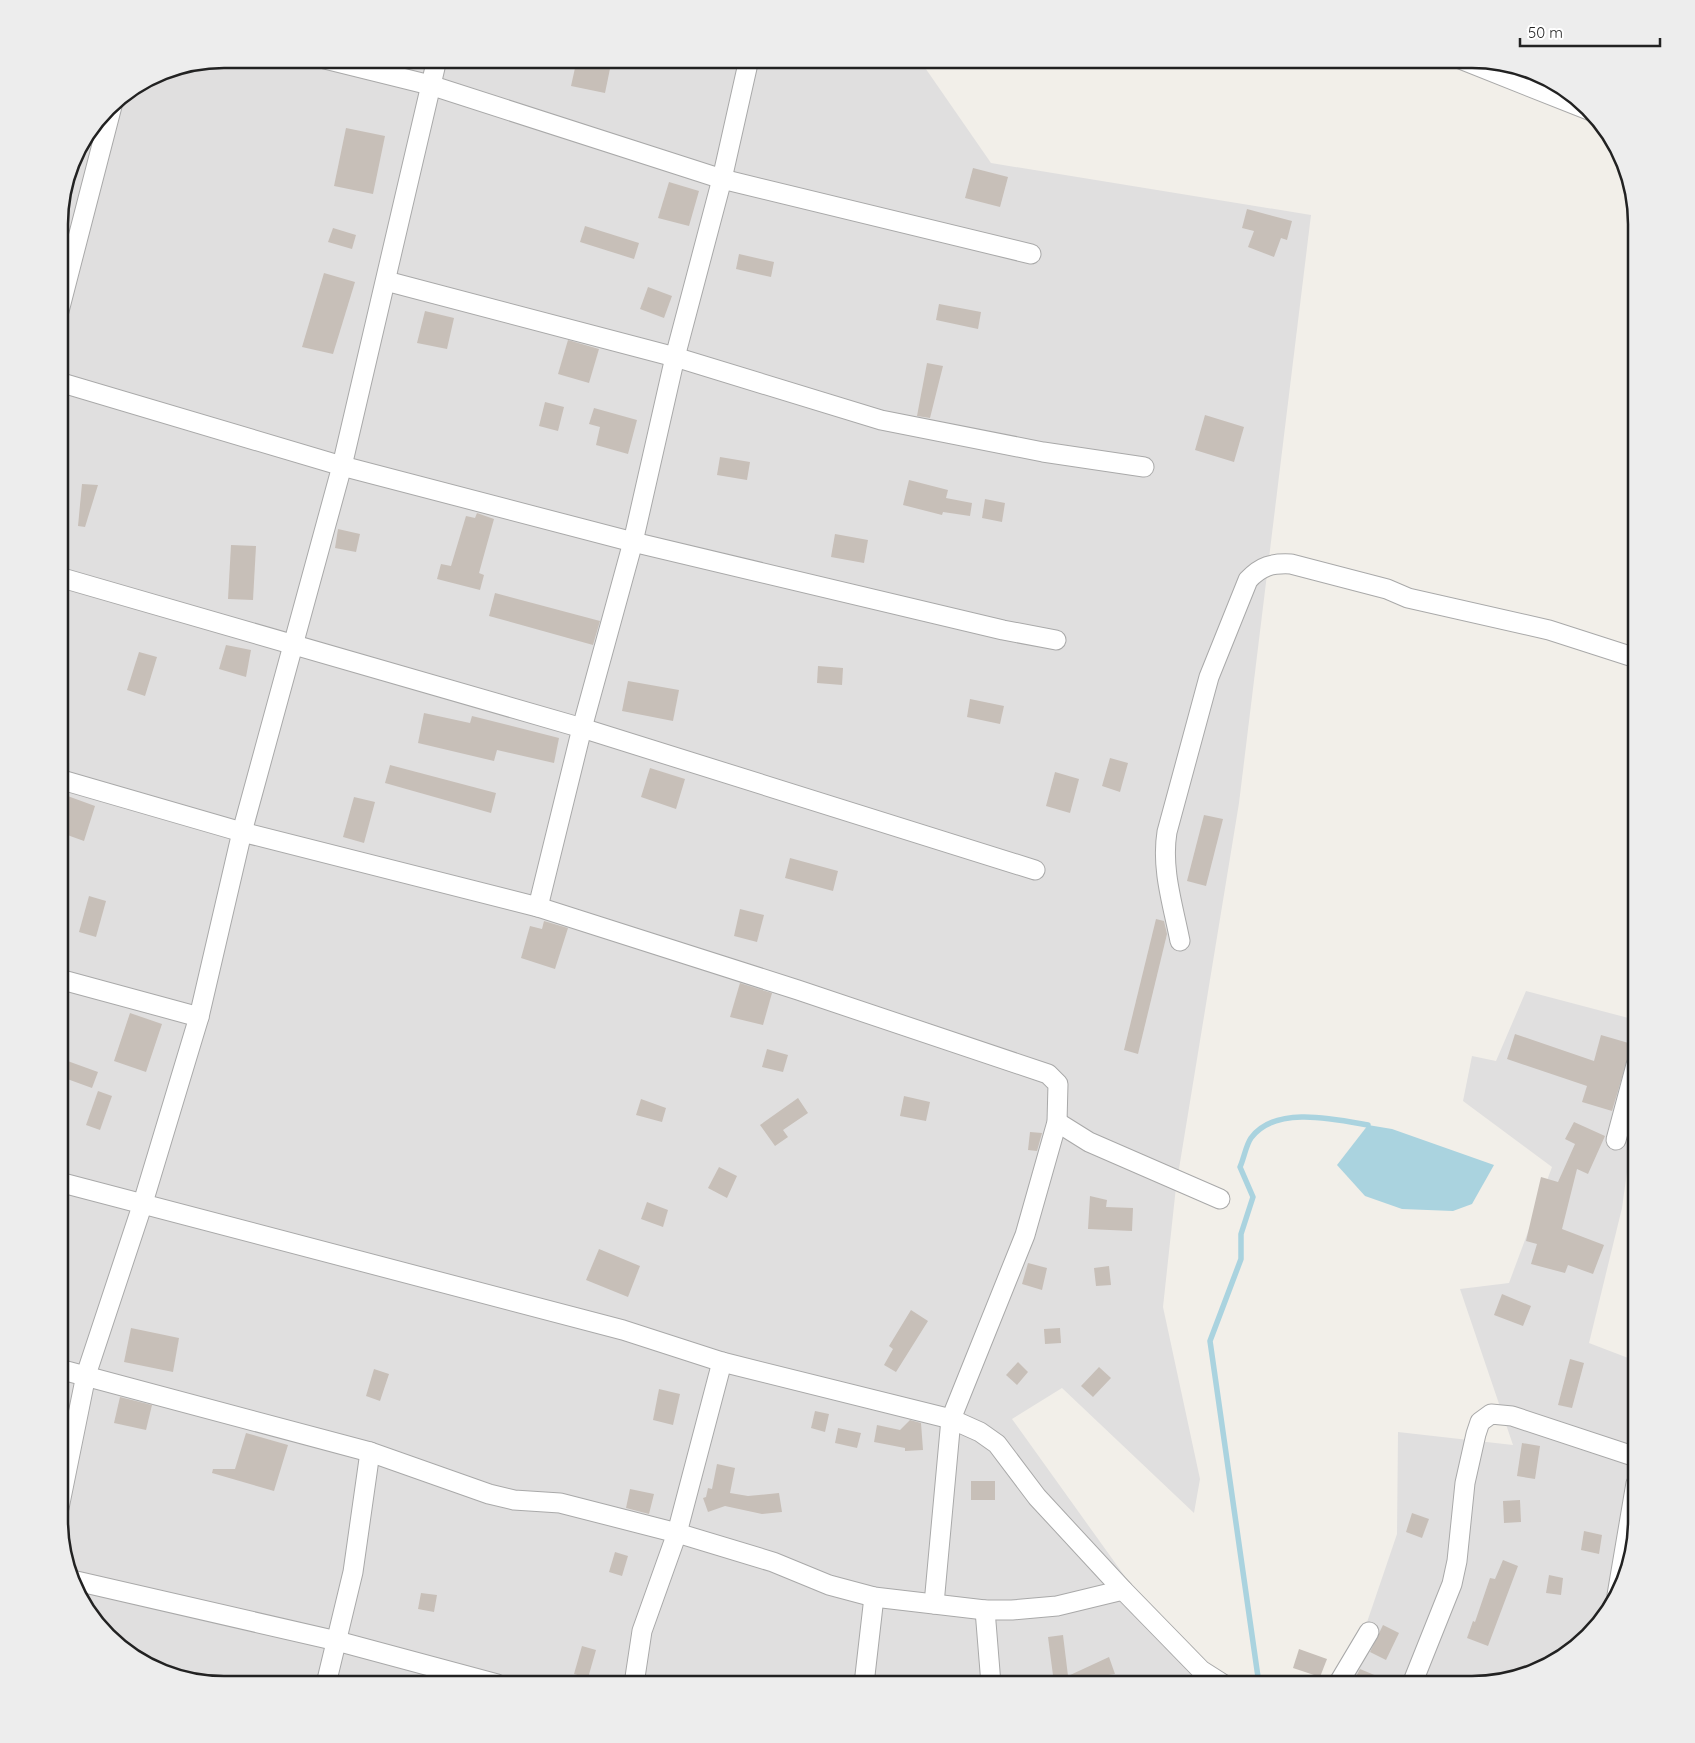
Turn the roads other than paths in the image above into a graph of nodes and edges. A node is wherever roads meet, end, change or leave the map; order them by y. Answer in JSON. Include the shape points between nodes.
{"nodes":[{"id":1,"x":361,"y":68,"type":"edge"},
{"id":2,"x":435,"y":68,"type":"edge"},
{"id":3,"x":747,"y":68,"type":"edge"},
{"id":4,"x":1483,"y":68,"type":"edge"},
{"id":5,"x":430,"y":85,"type":"junction"},
{"id":6,"x":1569,"y":102,"type":"edge"},
{"id":7,"x":109,"y":118,"type":"edge"},
{"id":8,"x":722,"y":179,"type":"junction"},
{"id":9,"x":1031,"y":254,"type":"dead end"},
{"id":10,"x":68,"y":277,"type":"edge"},
{"id":11,"x":386,"y":281,"type":"junction"},
{"id":12,"x":675,"y":358,"type":"junction"},
{"id":13,"x":68,"y":385,"type":"edge"},
{"id":14,"x":342,"y":466,"type":"junction"},
{"id":15,"x":1144,"y":467,"type":"dead end"},
{"id":16,"x":634,"y":542,"type":"junction"},
{"id":17,"x":68,"y":580,"type":"edge"},
{"id":18,"x":1056,"y":640,"type":"dead end"},
{"id":19,"x":294,"y":644,"type":"junction"},
{"id":20,"x":1628,"y":655,"type":"edge"},
{"id":21,"x":582,"y":728,"type":"junction"},
{"id":22,"x":68,"y":782,"type":"edge"},
{"id":23,"x":242,"y":832,"type":"junction"},
{"id":24,"x":1035,"y":870,"type":"dead end"},
{"id":25,"x":538,"y":907,"type":"junction"},
{"id":26,"x":1180,"y":940,"type":"dead end"},
{"id":27,"x":68,"y":981,"type":"edge"},
{"id":28,"x":199,"y":1017,"type":"junction"},
{"id":29,"x":1628,"y":1095,"type":"edge"},
{"id":30,"x":1057,"y":1122,"type":"junction"},
{"id":31,"x":1616,"y":1140,"type":"dead end"},
{"id":32,"x":68,"y":1185,"type":"edge"},
{"id":33,"x":1220,"y":1199,"type":"dead end"},
{"id":34,"x":142,"y":1206,"type":"junction"},
{"id":35,"x":722,"y":1362,"type":"junction"},
{"id":36,"x":68,"y":1371,"type":"edge"},
{"id":37,"x":86,"y":1375,"type":"junction"},
{"id":38,"x":951,"y":1419,"type":"junction"},
{"id":39,"x":370,"y":1452,"type":"junction"},
{"id":40,"x":1628,"y":1454,"type":"edge"},
{"id":41,"x":68,"y":1464,"type":"edge"},
{"id":42,"x":677,"y":1533,"type":"junction"},
{"id":43,"x":81,"y":1582,"type":"edge"},
{"id":44,"x":1123,"y":1590,"type":"junction"},
{"id":45,"x":874,"y":1596,"type":"junction"},
{"id":46,"x":934,"y":1604,"type":"junction"},
{"id":47,"x":985,"y":1610,"type":"junction"},
{"id":48,"x":1370,"y":1632,"type":"dead end"},
{"id":49,"x":337,"y":1641,"type":"junction"},
{"id":50,"x":328,"y":1676,"type":"edge"},
{"id":51,"x":467,"y":1676,"type":"edge"},
{"id":52,"x":635,"y":1676,"type":"edge"},
{"id":53,"x":865,"y":1676,"type":"edge"},
{"id":54,"x":990,"y":1676,"type":"edge"},
{"id":55,"x":1211,"y":1676,"type":"edge"},
{"id":56,"x":1343,"y":1676,"type":"edge"},
{"id":57,"x":1415,"y":1676,"type":"edge"}],
"edges":[{"from":1,"to":5,"type":"street"},
{"from":2,"to":5,"type":"street"},
{"from":3,"to":8,"type":"street"},
{"from":4,"to":6,"type":"street"},
{"from":5,"to":8,"type":"street"},
{"from":5,"to":11,"type":"street"},
{"from":7,"to":10,"type":"street"},
{"from":8,"to":9,"type":"street"},
{"from":8,"to":12,"type":"street"},
{"from":11,"to":12,"type":"street"},
{"from":11,"to":14,"type":"street"},
{"from":12,"to":15,"type":"street","via":[[881,420],[1043,452]]},
{"from":12,"to":16,"type":"street"},
{"from":13,"to":14,"type":"street"},
{"from":14,"to":16,"type":"street"},
{"from":14,"to":19,"type":"street"},
{"from":16,"to":18,"type":"street","via":[[993,628]]},
{"from":16,"to":21,"type":"street"},
{"from":17,"to":19,"type":"street"},
{"from":19,"to":21,"type":"street"},
{"from":19,"to":23,"type":"street"},
{"from":20,"to":26,"type":"street","via":[[1556,632],[1408,598],[1387,589],[1290,564],[1278,563],[1258,569],[1248,580],[1208,677],[1167,832],[1164,852]]},
{"from":21,"to":24,"type":"street"},
{"from":21,"to":25,"type":"street"},
{"from":22,"to":23,"type":"street"},
{"from":23,"to":25,"type":"street"},
{"from":23,"to":28,"type":"street"},
{"from":25,"to":30,"type":"street","via":[[1048,1074],[1058,1084]]},
{"from":27,"to":28,"type":"street"},
{"from":28,"to":34,"type":"street"},
{"from":29,"to":31,"type":"street"},
{"from":30,"to":33,"type":"street","via":[[1089,1142]]},
{"from":30,"to":38,"type":"street","via":[[1024,1235]]},
{"from":32,"to":34,"type":"street"},
{"from":34,"to":35,"type":"street","via":[[614,1328]]},
{"from":34,"to":37,"type":"street"},
{"from":35,"to":38,"type":"street"},
{"from":35,"to":42,"type":"street"},
{"from":36,"to":37,"type":"street"},
{"from":37,"to":39,"type":"street"},
{"from":37,"to":41,"type":"street"},
{"from":38,"to":44,"type":"street","via":[[997,1444],[1037,1497]]},
{"from":38,"to":46,"type":"street"},
{"from":39,"to":42,"type":"street","via":[[489,1494],[514,1500],[560,1503]]},
{"from":39,"to":49,"type":"street","via":[[353,1572]]},
{"from":40,"to":57,"type":"street","via":[[1512,1416],[1491,1414],[1480,1422],[1465,1483],[1452,1584]]},
{"from":42,"to":45,"type":"street","via":[[773,1562],[830,1585]]},
{"from":42,"to":52,"type":"street","via":[[642,1631]]},
{"from":43,"to":49,"type":"street"},
{"from":44,"to":47,"type":"street","via":[[1057,1606]]},
{"from":44,"to":55,"type":"street","via":[[1201,1670]]},
{"from":45,"to":46,"type":"street"},
{"from":45,"to":53,"type":"street"},
{"from":46,"to":47,"type":"street"},
{"from":47,"to":54,"type":"street"},
{"from":48,"to":56,"type":"street"},
{"from":49,"to":50,"type":"street"},
{"from":49,"to":51,"type":"street"}]}
